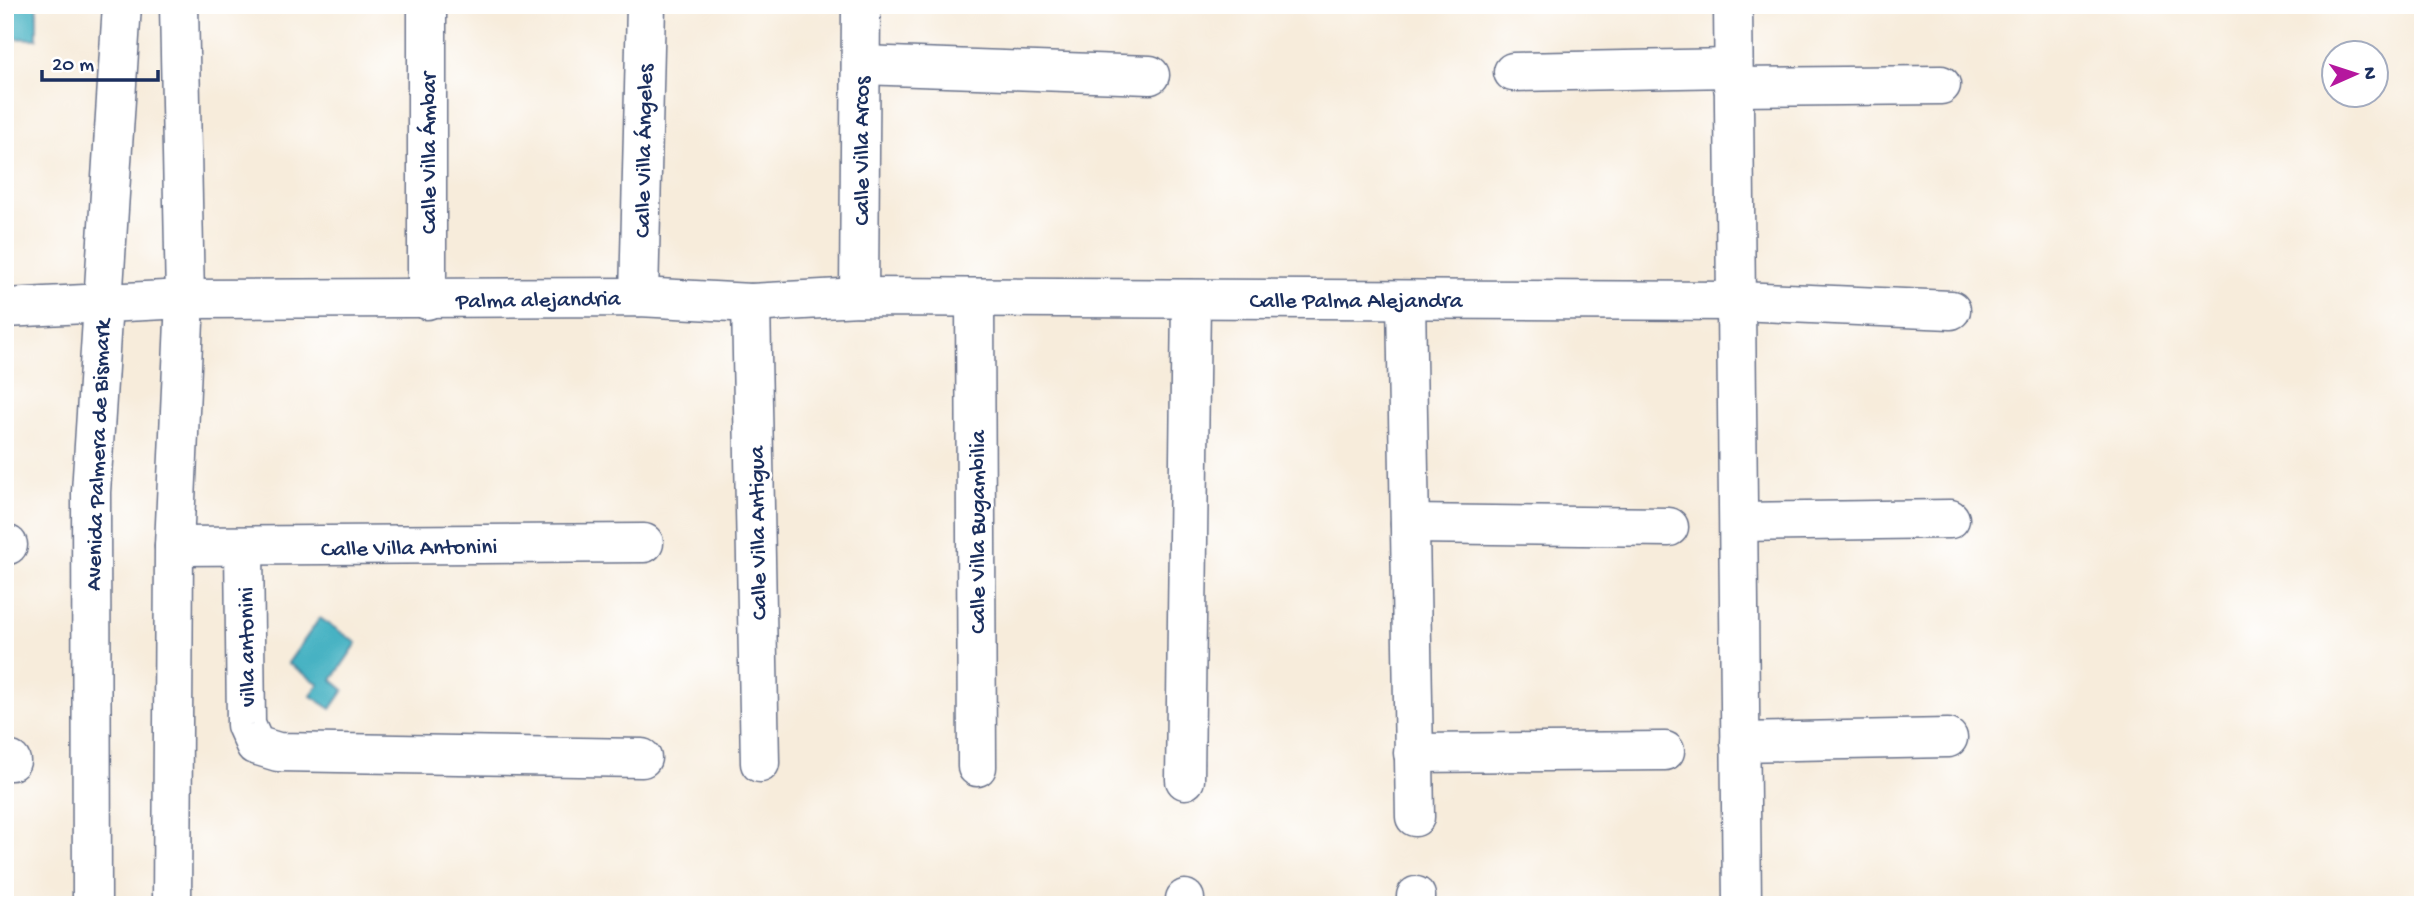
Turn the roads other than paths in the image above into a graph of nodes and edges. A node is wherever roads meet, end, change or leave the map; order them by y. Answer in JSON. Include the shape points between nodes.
{"nodes":[{"id":1,"x":122,"y":5,"type":"edge"},
{"id":2,"x":179,"y":5,"type":"edge"},
{"id":3,"x":427,"y":5,"type":"edge"},
{"id":4,"x":646,"y":5,"type":"edge"},
{"id":5,"x":861,"y":5,"type":"edge"},
{"id":6,"x":1733,"y":5,"type":"edge"},
{"id":7,"x":861,"y":65,"type":"junction"},
{"id":8,"x":1513,"y":72,"type":"dead end"},
{"id":9,"x":1150,"y":75,"type":"dead end"},
{"id":10,"x":1733,"y":77,"type":"junction"},
{"id":11,"x":1941,"y":85,"type":"dead end"},
{"id":12,"x":639,"y":297,"type":"junction"},
{"id":13,"x":859,"y":297,"type":"junction"},
{"id":14,"x":975,"y":298,"type":"junction"},
{"id":15,"x":185,"y":299,"type":"junction"},
{"id":16,"x":1191,"y":299,"type":"junction"},
{"id":17,"x":427,"y":300,"type":"junction"},
{"id":18,"x":1406,"y":300,"type":"junction"},
{"id":19,"x":1738,"y":301,"type":"junction"},
{"id":20,"x":751,"y":303,"type":"junction"},
{"id":21,"x":101,"y":304,"type":"junction"},
{"id":22,"x":5,"y":308,"type":"edge"},
{"id":23,"x":1951,"y":310,"type":"dead end"},
{"id":24,"x":1950,"y":519,"type":"dead end"},
{"id":25,"x":1739,"y":522,"type":"junction"},
{"id":26,"x":1410,"y":524,"type":"junction"},
{"id":27,"x":1669,"y":527,"type":"dead end"},
{"id":28,"x":644,"y":543,"type":"dead end"},
{"id":29,"x":174,"y":547,"type":"junction"},
{"id":30,"x":244,"y":547,"type":"junction"},
{"id":31,"x":1948,"y":738,"type":"dead end"},
{"id":32,"x":1740,"y":741,"type":"junction"},
{"id":33,"x":1665,"y":751,"type":"dead end"},
{"id":34,"x":1413,"y":753,"type":"junction"},
{"id":35,"x":642,"y":758,"type":"dead end"},
{"id":36,"x":760,"y":763,"type":"dead end"},
{"id":37,"x":977,"y":767,"type":"dead end"},
{"id":38,"x":1185,"y":780,"type":"dead end"},
{"id":39,"x":1415,"y":817,"type":"dead end"},
{"id":40,"x":92,"y":905,"type":"edge"},
{"id":41,"x":172,"y":905,"type":"edge"},
{"id":42,"x":1742,"y":905,"type":"edge"}],
"edges":[{"from":1,"to":21,"type":"street","name":"Avenida Palmera de Bismark"},
{"from":2,"to":15,"type":"street"},
{"from":3,"to":17,"type":"street","name":"Calle Villa Ámbar"},
{"from":4,"to":12,"type":"street","name":"Calle Villa Ángeles"},
{"from":5,"to":7,"type":"street","name":"Calle Villa Arcos"},
{"from":6,"to":10,"type":"street"},
{"from":7,"to":9,"type":"street"},
{"from":7,"to":13,"type":"street","name":"Calle Villa Arcos"},
{"from":8,"to":10,"type":"street"},
{"from":10,"to":11,"type":"street"},
{"from":10,"to":19,"type":"street"},
{"from":12,"to":17,"type":"street","name":"Palma alejandria"},
{"from":12,"to":20,"type":"street","name":"Palma alejandria"},
{"from":13,"to":14,"type":"street","name":"Palma alejandria"},
{"from":13,"to":20,"type":"street","name":"Palma alejandria"},
{"from":14,"to":16,"type":"street","name":"Calle Palma Alejandra"},
{"from":14,"to":37,"type":"street","name":"Calle Villa Bugambilia"},
{"from":15,"to":17,"type":"street","name":"Palma alejandria"},
{"from":15,"to":21,"type":"street","name":"Palma alejandria"},
{"from":15,"to":29,"type":"street"},
{"from":16,"to":18,"type":"street","name":"Calle Palma Alejandra"},
{"from":16,"to":38,"type":"street"},
{"from":18,"to":19,"type":"street","name":"Calle Palma Alejandra"},
{"from":18,"to":26,"type":"street"},
{"from":19,"to":23,"type":"street","name":"Calle Palma Alejandra"},
{"from":19,"to":25,"type":"street"},
{"from":20,"to":36,"type":"street","name":"Calle Villa Antigua"},
{"from":21,"to":22,"type":"street"},
{"from":21,"to":40,"type":"street","name":"Avenida Palmera de Bismark","via":[[91,492]]},
{"from":24,"to":25,"type":"street"},
{"from":25,"to":32,"type":"street"},
{"from":26,"to":27,"type":"street"},
{"from":26,"to":34,"type":"street"},
{"from":28,"to":30,"type":"street","name":"Calle Villa Antonini"},
{"from":29,"to":30,"type":"street","name":"Calle Villa Antonini"},
{"from":29,"to":41,"type":"street"},
{"from":30,"to":35,"type":"street","name":"villa antonini","via":[[246,725],[255,745],[278,752]]},
{"from":31,"to":32,"type":"street"},
{"from":32,"to":42,"type":"street"},
{"from":33,"to":34,"type":"street"},
{"from":34,"to":39,"type":"street"}]}
